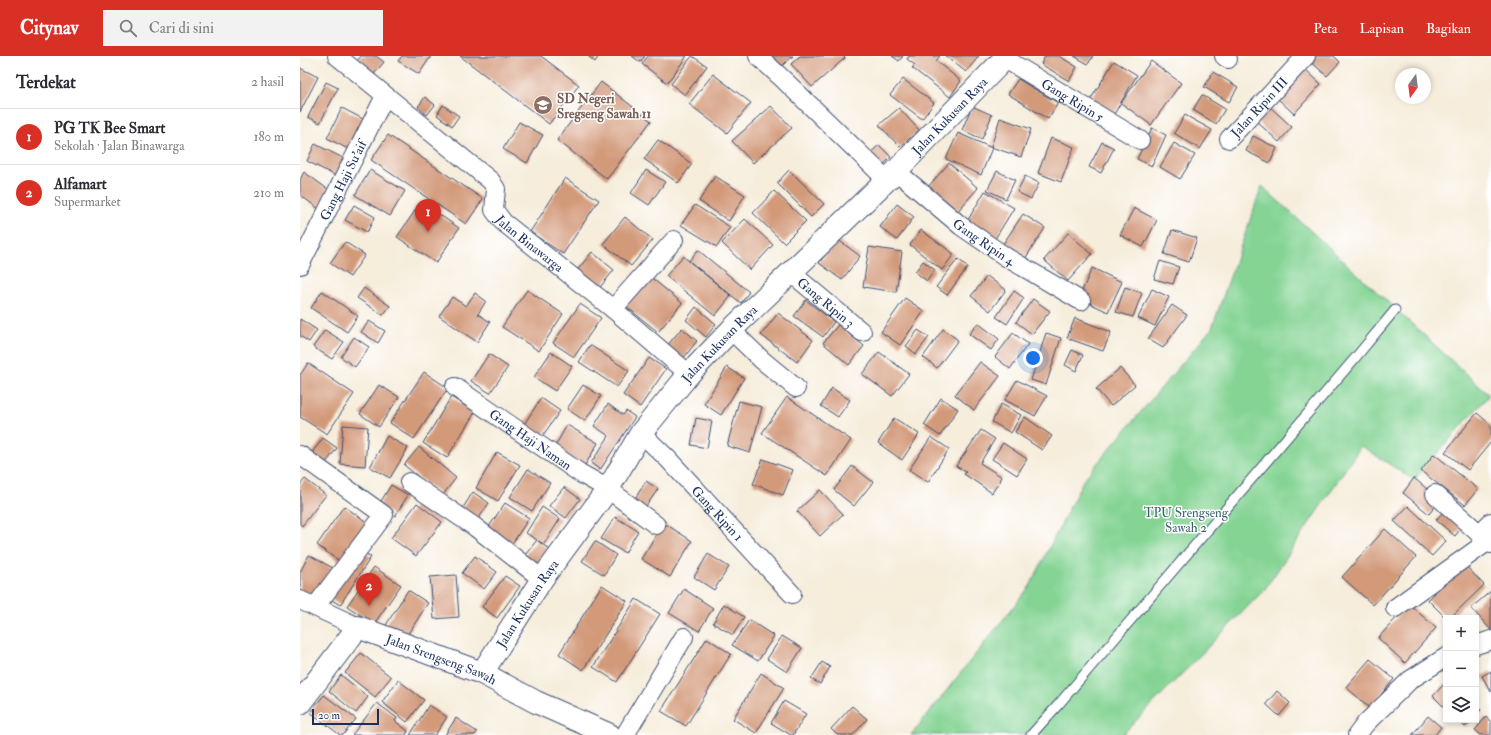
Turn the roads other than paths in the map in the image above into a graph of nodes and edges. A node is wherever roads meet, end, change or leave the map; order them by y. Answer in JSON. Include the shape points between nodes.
{"nodes":[{"id":1,"x":336,"y":56,"type":"edge"},
{"id":2,"x":758,"y":56,"type":"edge"},
{"id":3,"x":1306,"y":56,"type":"edge"},
{"id":4,"x":1006,"y":57,"type":"edge"},
{"id":5,"x":385,"y":96,"type":"junction"},
{"id":6,"x":1229,"y":139,"type":"dead end"},
{"id":7,"x":1140,"y":140,"type":"dead end"},
{"id":8,"x":891,"y":175,"type":"junction"},
{"id":9,"x":674,"y":240,"type":"dead end"},
{"id":10,"x":300,"y":265,"type":"edge"},
{"id":11,"x":790,"y":272,"type":"junction"},
{"id":12,"x":1081,"y":301,"type":"dead end"},
{"id":13,"x":612,"y":309,"type":"junction"},
{"id":14,"x":1395,"y":310,"type":"dead end"},
{"id":15,"x":731,"y":330,"type":"junction"},
{"id":16,"x":862,"y":332,"type":"dead end"},
{"id":17,"x":689,"y":374,"type":"junction"},
{"id":18,"x":455,"y":387,"type":"dead end"},
{"id":19,"x":796,"y":388,"type":"dead end"},
{"id":20,"x":642,"y":433,"type":"junction"},
{"id":21,"x":300,"y":455,"type":"edge"},
{"id":22,"x":409,"y":482,"type":"dead end"},
{"id":23,"x":608,"y":489,"type":"junction"},
{"id":24,"x":1435,"y":494,"type":"dead end"},
{"id":25,"x":656,"y":526,"type":"dead end"},
{"id":26,"x":1487,"y":535,"type":"edge"},
{"id":27,"x":542,"y":579,"type":"junction"},
{"id":28,"x":792,"y":594,"type":"dead end"},
{"id":29,"x":307,"y":603,"type":"edge"},
{"id":30,"x":1395,"y":608,"type":"dead end"},
{"id":31,"x":358,"y":627,"type":"junction"},
{"id":32,"x":684,"y":637,"type":"dead end"},
{"id":33,"x":1491,"y":640,"type":"edge"},
{"id":34,"x":1479,"y":644,"type":"edge"},
{"id":35,"x":1443,"y":659,"type":"edge"},
{"id":36,"x":482,"y":673,"type":"junction"},
{"id":37,"x":300,"y":704,"type":"edge"},
{"id":38,"x":613,"y":735,"type":"edge"},
{"id":39,"x":1030,"y":735,"type":"edge"},
{"id":40,"x":1357,"y":735,"type":"edge"}],
"edges":[{"from":1,"to":5,"type":"street","name":"Jalan Binawarga"},
{"from":2,"to":8,"type":"street","name":"Gang Ripin 4"},
{"from":3,"to":6,"type":"street","name":"Jalan Ripin III"},
{"from":4,"to":7,"type":"street","name":"Gang Ripin 5"},
{"from":4,"to":8,"type":"street","name":"Jalan Kukusan Raya"},
{"from":5,"to":10,"type":"street","name":"Gang Haji Su'aif"},
{"from":5,"to":13,"type":"street","name":"Jalan Binawarga","via":[[491,181],[496,189],[494,210],[503,222]]},
{"from":8,"to":11,"type":"street","name":"Jalan Kukusan Raya"},
{"from":8,"to":12,"type":"street","name":"Gang Ripin 4","via":[[1006,257]]},
{"from":9,"to":13,"type":"street"},
{"from":11,"to":15,"type":"street","name":"Jalan Kukusan Raya"},
{"from":11,"to":16,"type":"street","name":"Gang Ripin 3"},
{"from":13,"to":17,"type":"street","name":"Jalan Binawarga"},
{"from":14,"to":39,"type":"lane"},
{"from":15,"to":17,"type":"street","name":"Jalan Kukusan Raya"},
{"from":15,"to":19,"type":"street"},
{"from":17,"to":20,"type":"street","name":"Jalan Kukusan Raya"},
{"from":18,"to":23,"type":"street","name":"Gang Haji Naman","via":[[580,473]]},
{"from":20,"to":23,"type":"street","name":"Jalan Kukusan Raya"},
{"from":20,"to":28,"type":"street","name":"Gang Ripin 1"},
{"from":21,"to":29,"type":"street","via":[[384,515]]},
{"from":22,"to":27,"type":"street","via":[[475,527]]},
{"from":23,"to":25,"type":"street","name":"Gang Haji Naman"},
{"from":23,"to":27,"type":"street","name":"Jalan Kukusan Raya"},
{"from":24,"to":26,"type":"street"},
{"from":26,"to":30,"type":"street"},
{"from":27,"to":36,"type":"street","name":"Jalan Kukusan Raya"},
{"from":29,"to":31,"type":"street"},
{"from":31,"to":36,"type":"street","name":"Jalan Srengseng Sawah"},
{"from":31,"to":37,"type":"street"},
{"from":32,"to":38,"type":"street"},
{"from":33,"to":34,"type":"street"},
{"from":35,"to":40,"type":"street","via":[[1410,680]]},
{"from":36,"to":38,"type":"street","name":"Jalan Srengseng Sawah","via":[[536,702]]}]}
